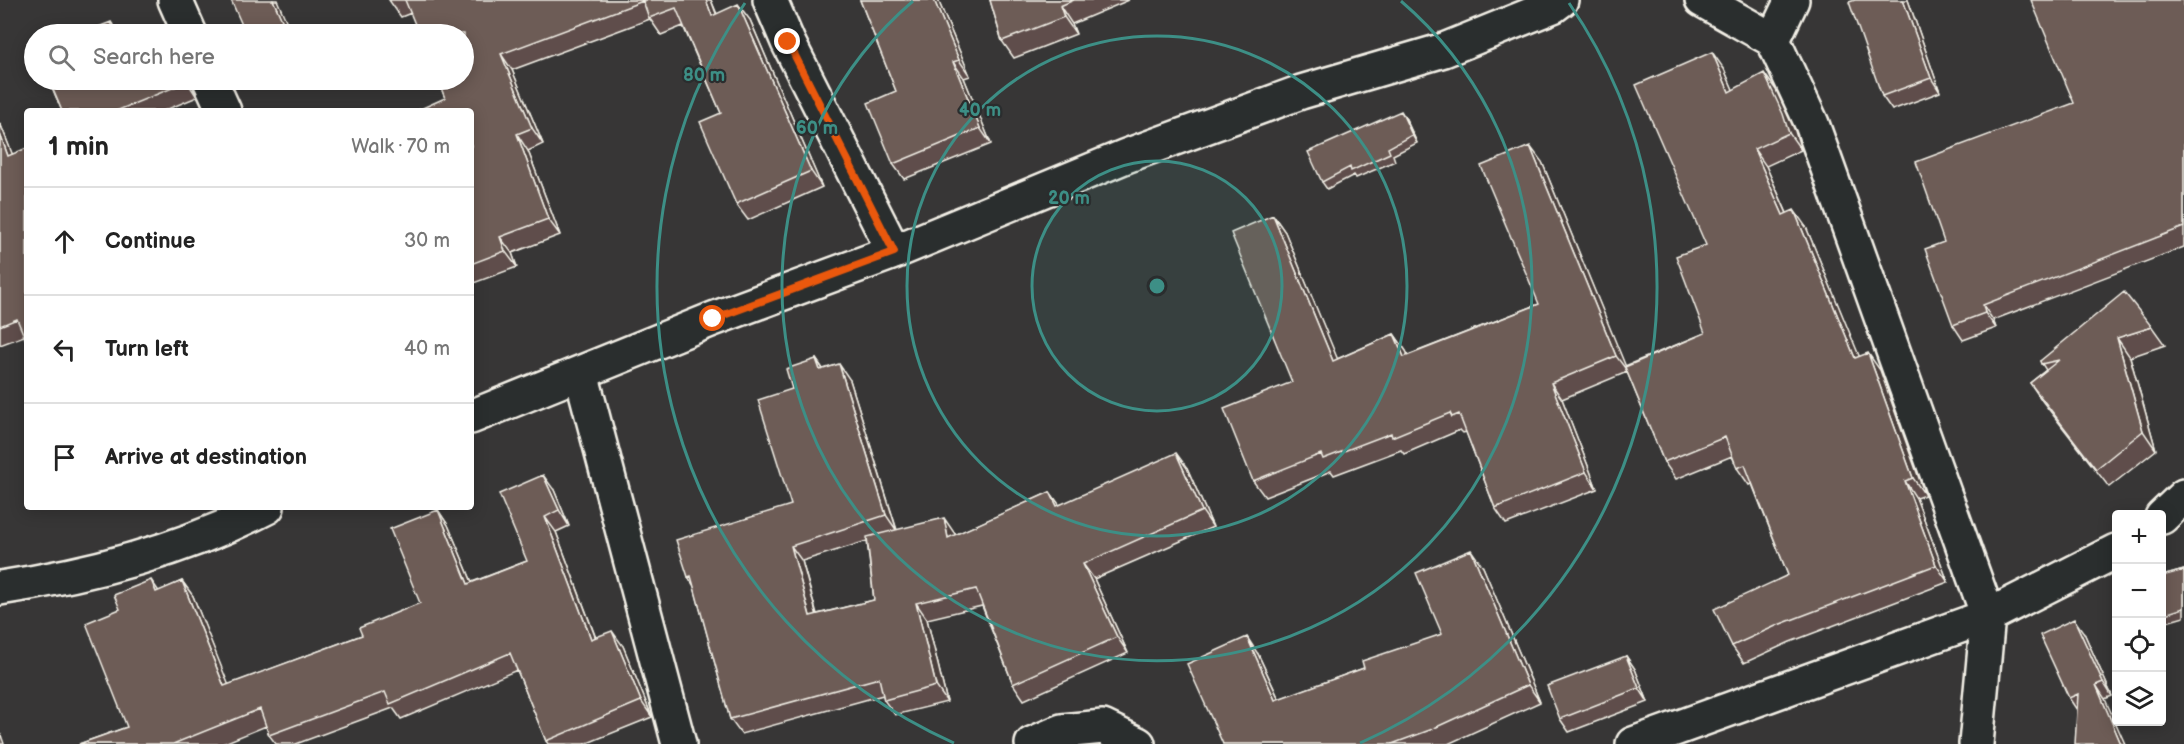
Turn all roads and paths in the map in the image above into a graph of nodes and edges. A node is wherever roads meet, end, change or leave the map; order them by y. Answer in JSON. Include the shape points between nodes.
{"nodes":[{"id":1,"x":770,"y":0,"type":"edge"},
{"id":2,"x":1561,"y":0,"type":"edge"},
{"id":3,"x":1702,"y":0,"type":"edge"},
{"id":4,"x":1792,"y":0,"type":"edge"},
{"id":5,"x":1773,"y":40,"type":"junction"},
{"id":6,"x":215,"y":90,"type":"edge"},
{"id":7,"x":223,"y":108,"type":"edge"},
{"id":8,"x":894,"y":252,"type":"junction"},
{"id":9,"x":581,"y":373,"type":"junction"},
{"id":10,"x":474,"y":416,"type":"edge"},
{"id":11,"x":260,"y":510,"type":"edge"},
{"id":12,"x":2112,"y":553,"type":"edge"},
{"id":13,"x":0,"y":588,"type":"edge"},
{"id":14,"x":1988,"y":616,"type":"junction"},
{"id":15,"x":679,"y":744,"type":"edge"},
{"id":16,"x":1032,"y":744,"type":"edge"},
{"id":17,"x":1138,"y":744,"type":"edge"},
{"id":18,"x":1633,"y":744,"type":"edge"},
{"id":19,"x":1976,"y":744,"type":"edge"}],
"edges":[{"from":1,"to":8,"type":"street"},
{"from":2,"to":8,"type":"street","via":[[1444,50],[1301,92],[1126,156]]},
{"from":3,"to":5,"type":"street"},
{"from":4,"to":5,"type":"street"},
{"from":5,"to":14,"type":"street","via":[[1812,124]]},
{"from":6,"to":7,"type":"street"},
{"from":8,"to":9,"type":"street"},
{"from":9,"to":10,"type":"street"},
{"from":9,"to":15,"type":"street"},
{"from":11,"to":13,"type":"street","via":[[165,550],[67,577]]},
{"from":12,"to":14,"type":"street"},
{"from":14,"to":18,"type":"street"},
{"from":14,"to":19,"type":"street"},
{"from":16,"to":17,"type":"street","via":[[1062,731],[1103,727]]}]}
